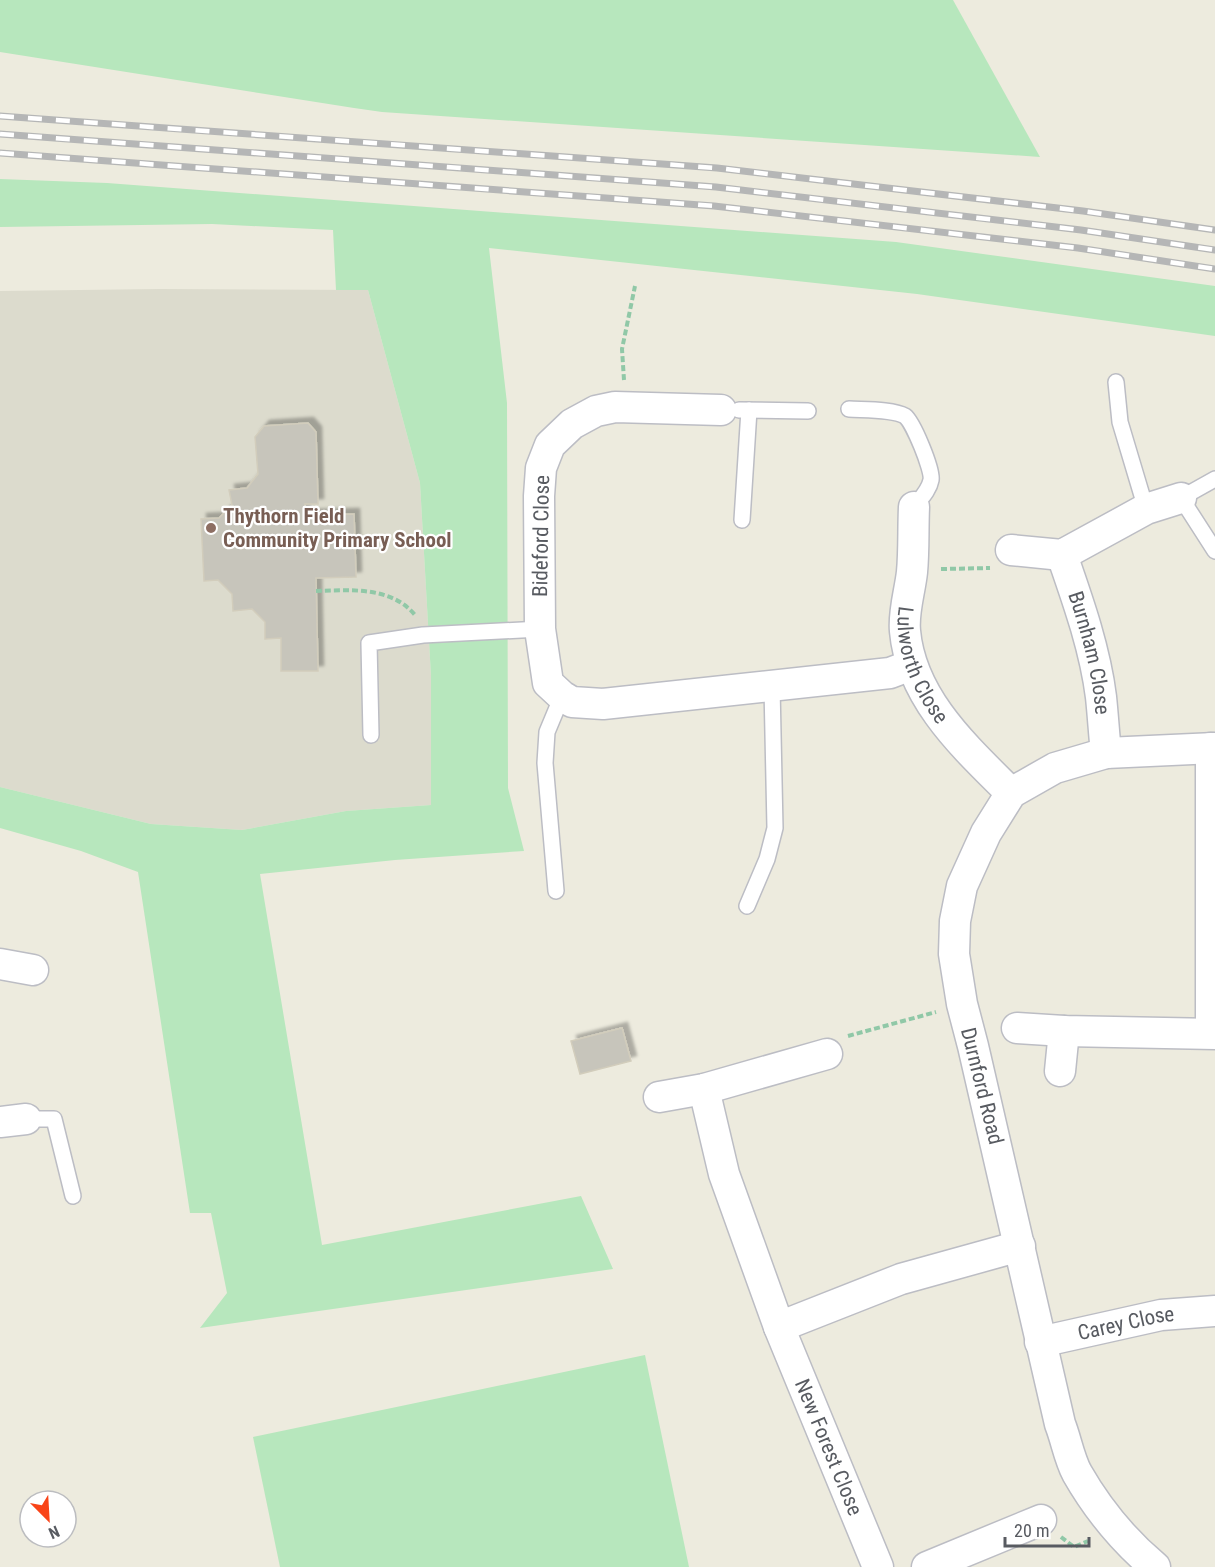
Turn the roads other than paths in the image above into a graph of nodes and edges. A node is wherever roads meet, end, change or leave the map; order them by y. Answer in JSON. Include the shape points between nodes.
{"nodes":[{"id":1,"x":1116,"y":381,"type":"dead end"},
{"id":2,"x":849,"y":409,"type":"dead end"},
{"id":3,"x":735,"y":410,"type":"junction"},
{"id":4,"x":808,"y":411,"type":"dead end"},
{"id":5,"x":1215,"y":480,"type":"edge"},
{"id":6,"x":1181,"y":498,"type":"junction"},
{"id":7,"x":914,"y":507,"type":"joint"},
{"id":8,"x":1146,"y":509,"type":"junction"},
{"id":9,"x":742,"y":520,"type":"dead end"},
{"id":10,"x":1011,"y":550,"type":"dead end"},
{"id":11,"x":1215,"y":551,"type":"edge"},
{"id":12,"x":1062,"y":555,"type":"junction"},
{"id":13,"x":540,"y":629,"type":"junction"},
{"id":14,"x":911,"y":665,"type":"junction"},
{"id":15,"x":772,"y":687,"type":"junction"},
{"id":16,"x":562,"y":696,"type":"junction"},
{"id":17,"x":371,"y":735,"type":"dead end"},
{"id":18,"x":1213,"y":748,"type":"edge"},
{"id":19,"x":1106,"y":753,"type":"junction"},
{"id":20,"x":1011,"y":793,"type":"junction"},
{"id":21,"x":556,"y":891,"type":"dead end"},
{"id":22,"x":747,"y":906,"type":"dead end"},
{"id":23,"x":0,"y":964,"type":"edge"},
{"id":24,"x":33,"y":970,"type":"dead end"},
{"id":25,"x":1017,"y":1028,"type":"dead end"},
{"id":26,"x":1064,"y":1031,"type":"junction"},
{"id":27,"x":1213,"y":1034,"type":"edge"},
{"id":28,"x":827,"y":1054,"type":"road end"},
{"id":29,"x":1060,"y":1071,"type":"dead end"},
{"id":30,"x":704,"y":1089,"type":"junction"},
{"id":31,"x":659,"y":1097,"type":"dead end"},
{"id":32,"x":13,"y":1120,"type":"edge"},
{"id":33,"x":73,"y":1196,"type":"dead end"},
{"id":34,"x":1020,"y":1246,"type":"junction"},
{"id":35,"x":1215,"y":1311,"type":"edge"},
{"id":36,"x":779,"y":1327,"type":"junction"},
{"id":37,"x":1040,"y":1342,"type":"junction"},
{"id":38,"x":1041,"y":1520,"type":"dead end"},
{"id":39,"x":878,"y":1567,"type":"edge"},
{"id":40,"x":927,"y":1567,"type":"edge"},
{"id":41,"x":1155,"y":1567,"type":"edge"}],
"edges":[{"from":1,"to":8,"type":"lane","via":[[1120,422]]},
{"from":2,"to":7,"type":"lane","via":[[895,412],[912,424],[932,478]]},
{"from":3,"to":4,"type":"lane"},
{"from":3,"to":9,"type":"lane"},
{"from":3,"to":13,"type":"street","name":"Bideford Close","via":[[615,406],[572,424],[550,445],[541,468],[539,496]]},
{"from":5,"to":6,"type":"lane"},
{"from":6,"to":8,"type":"street"},
{"from":6,"to":11,"type":"lane"},
{"from":7,"to":14,"type":"street","name":"Lulworth Close","via":[[912,570],[904,630]]},
{"from":8,"to":12,"type":"street"},
{"from":10,"to":12,"type":"street"},
{"from":12,"to":19,"type":"street","name":"Burnham Close","via":[[1091,650],[1101,697]]},
{"from":13,"to":16,"type":"street","name":"Bideford Close","via":[[548,683]]},
{"from":13,"to":17,"type":"lane","via":[[423,635],[369,643]]},
{"from":14,"to":15,"type":"street","via":[[890,673]]},
{"from":14,"to":20,"type":"street","name":"Lulworth Close","via":[[952,733]]},
{"from":15,"to":16,"type":"street","via":[[603,704],[572,702]]},
{"from":15,"to":22,"type":"lane","via":[[775,828]]},
{"from":16,"to":21,"type":"lane","via":[[547,732],[545,763]]},
{"from":18,"to":19,"type":"street","name":"Durnford Road"},
{"from":18,"to":27,"type":"street"},
{"from":19,"to":20,"type":"street","name":"Durnford Road","via":[[1055,768]]},
{"from":20,"to":34,"type":"street","name":"Durnford Road","via":[[986,833],[962,886],[954,954],[962,1004]]},
{"from":23,"to":24,"type":"street"},
{"from":25,"to":26,"type":"street"},
{"from":26,"to":27,"type":"street"},
{"from":26,"to":29,"type":"street"},
{"from":28,"to":30,"type":"street"},
{"from":30,"to":31,"type":"street"},
{"from":30,"to":36,"type":"street","name":"New Forest Close","via":[[724,1174]]},
{"from":32,"to":33,"type":"lane","via":[[54,1119]]},
{"from":34,"to":36,"type":"street","via":[[901,1279]]},
{"from":34,"to":37,"type":"street","name":"Durnford Road"},
{"from":35,"to":37,"type":"street","name":"Carey Close","via":[[1161,1314]]},
{"from":36,"to":39,"type":"street","name":"New Forest Close"},
{"from":37,"to":41,"type":"street","name":"Durnford Road","via":[[1076,1471],[1104,1514],[1135,1551]]},
{"from":38,"to":40,"type":"street"}]}
